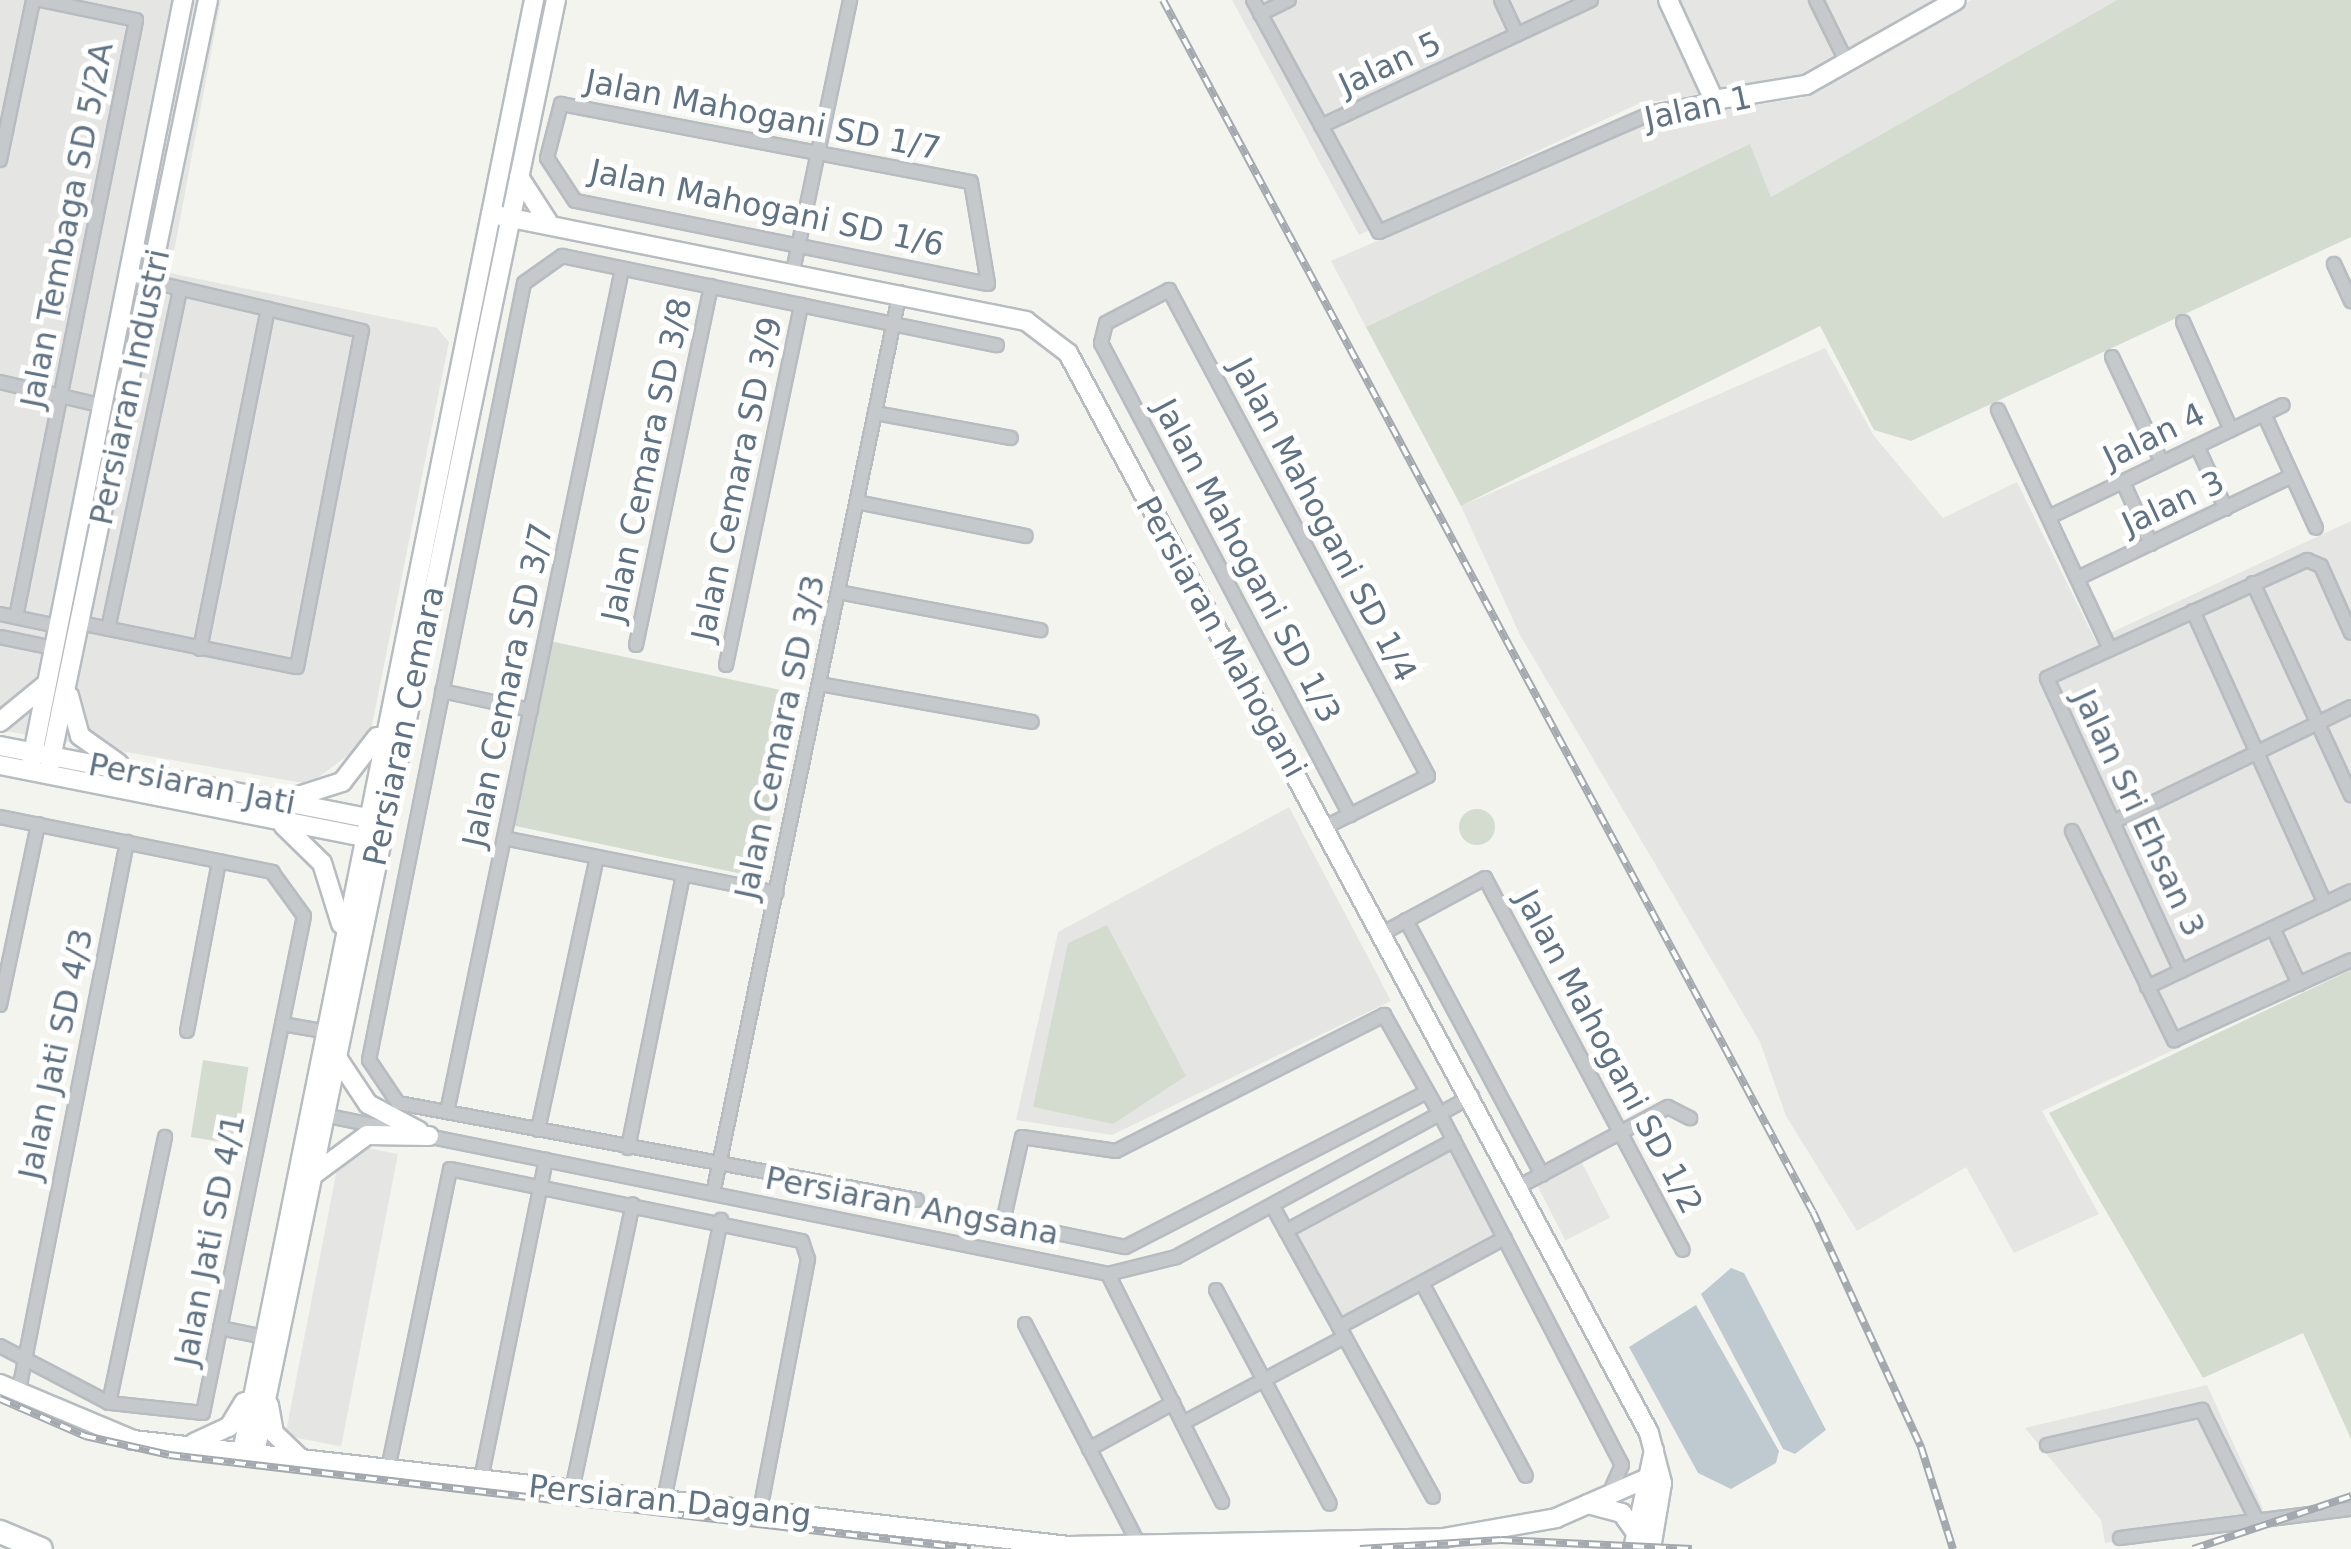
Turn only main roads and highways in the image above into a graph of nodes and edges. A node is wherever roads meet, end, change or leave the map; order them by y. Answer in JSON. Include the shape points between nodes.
{"nodes":[{"id":1,"x":182,"y":0,"type":"edge"},
{"id":2,"x":208,"y":0,"type":"edge"},
{"id":3,"x":534,"y":0,"type":"edge"},
{"id":4,"x":556,"y":0,"type":"edge"},
{"id":5,"x":1668,"y":0,"type":"edge"},
{"id":6,"x":1956,"y":0,"type":"edge"},
{"id":7,"x":519,"y":176,"type":"junction"},
{"id":8,"x":491,"y":214,"type":"junction"},
{"id":9,"x":512,"y":218,"type":"junction"},
{"id":10,"x":551,"y":226,"type":"junction"},
{"id":11,"x":504,"y":254,"type":"junction"},
{"id":12,"x":68,"y":676,"type":"junction"},
{"id":13,"x":46,"y":684,"type":"junction"},
{"id":14,"x":388,"y":717,"type":"junction"},
{"id":15,"x":0,"y":722,"type":"edge"},
{"id":16,"x":0,"y":746,"type":"edge"},
{"id":17,"x":41,"y":763,"type":"junction"},
{"id":18,"x":0,"y":765,"type":"edge"},
{"id":19,"x":136,"y":772,"type":"junction"},
{"id":20,"x":278,"y":800,"type":"junction"},
{"id":21,"x":276,"y":820,"type":"junction"},
{"id":22,"x":374,"y":829,"type":"junction"},
{"id":23,"x":342,"y":939,"type":"junction"},
{"id":24,"x":336,"y":1056,"type":"junction"},
{"id":25,"x":316,"y":1113,"type":"junction"},
{"id":26,"x":312,"y":1176,"type":"junction"},
{"id":27,"x":0,"y":1384,"type":"edge"},
{"id":28,"x":259,"y":1387,"type":"junction"},
{"id":29,"x":178,"y":1444,"type":"junction"},
{"id":30,"x":1654,"y":1450,"type":"junction"},
{"id":31,"x":249,"y":1453,"type":"junction"},
{"id":32,"x":302,"y":1459,"type":"junction"},
{"id":33,"x":1643,"y":1480,"type":"junction"},
{"id":34,"x":1588,"y":1504,"type":"junction"},
{"id":35,"x":0,"y":1532,"type":"edge"},
{"id":36,"x":1634,"y":1541,"type":"edge"},
{"id":37,"x":1439,"y":1544,"type":"edge"},
{"id":38,"x":1395,"y":1545,"type":"edge"},
{"id":39,"x":40,"y":1549,"type":"edge"},
{"id":40,"x":1651,"y":1549,"type":"edge"}],
"edges":[{"from":1,"to":13,"type":"main road","name":"Persiaran Industri"},
{"from":2,"to":12,"type":"main road","name":"Persiaran Industri"},
{"from":3,"to":8,"type":"main road","name":"Persiaran Cemara"},
{"from":4,"to":7,"type":"main road","name":"Persiaran Cemara"},
{"from":5,"to":6,"type":"main road","name":"Jalan 1","via":[[1714,100],[1791,89]]},
{"from":7,"to":9,"type":"main road","name":"Persiaran Cemara"},
{"from":7,"to":10,"type":"main road","via":[[532,210]]},
{"from":8,"to":9,"type":"main road","name":"Persiaran Mahogani"},
{"from":8,"to":14,"type":"main road","name":"Persiaran Cemara"},
{"from":9,"to":10,"type":"main road","name":"Persiaran Mahogani"},
{"from":9,"to":11,"type":"main road","name":"Persiaran Cemara"},
{"from":10,"to":11,"type":"main road"},
{"from":10,"to":30,"type":"main road","name":"Persiaran Mahogani","via":[[1026,321],[1068,353],[1472,1096]]},
{"from":11,"to":22,"type":"main road","name":"Persiaran Cemara"},
{"from":12,"to":17,"type":"main road","name":"Persiaran Industri"},
{"from":12,"to":19,"type":"main road","via":[[80,736]]},
{"from":13,"to":15,"type":"main road"},
{"from":13,"to":17,"type":"main road","name":"Persiaran Industri"},
{"from":14,"to":20,"type":"main road","via":[[353,774]]},
{"from":14,"to":22,"type":"main road","name":"Persiaran Cemara"},
{"from":16,"to":17,"type":"main road","name":"Persiaran Jati"},
{"from":17,"to":18,"type":"main road","name":"Persiaran Jati"},
{"from":17,"to":19,"type":"main road","name":"Persiaran Jati"},
{"from":17,"to":21,"type":"main road","name":"Persiaran Jati"},
{"from":19,"to":20,"type":"main road","name":"Persiaran Jati"},
{"from":20,"to":22,"type":"main road","name":"Persiaran Jati"},
{"from":21,"to":22,"type":"main road","name":"Persiaran Jati"},
{"from":21,"to":23,"type":"main road","via":[[322,862]]},
{"from":22,"to":23,"type":"main road","name":"Persiaran Cemara"},
{"from":22,"to":24,"type":"main road","name":"Persiaran Cemara"},
{"from":23,"to":25,"type":"main road","name":"Persiaran Cemara","via":[[323,1031]]},
{"from":24,"to":25,"type":"main road","name":"Persiaran Cemara"},
{"from":24,"to":26,"type":"main road","via":[[368,1104],[429,1136],[367,1135]]},
{"from":25,"to":26,"type":"main road","name":"Persiaran Cemara"},
{"from":25,"to":28,"type":"main road","name":"Persiaran Cemara","via":[[260,1336]]},
{"from":26,"to":28,"type":"main road","name":"Persiaran Cemara"},
{"from":27,"to":29,"type":"main road","name":"Persiaran Dagang","via":[[133,1440]]},
{"from":28,"to":29,"type":"main road","via":[[229,1426]]},
{"from":28,"to":31,"type":"main road","name":"Persiaran Cemara"},
{"from":28,"to":32,"type":"main road","via":[[274,1433]]},
{"from":29,"to":31,"type":"main road","name":"Persiaran Dagang"},
{"from":30,"to":33,"type":"main road"},
{"from":30,"to":40,"type":"main road","name":"Persiaran Mahogani","via":[[1662,1483]]},
{"from":31,"to":32,"type":"main road","name":"Persiaran Dagang"},
{"from":32,"to":38,"type":"main road","name":"Persiaran Dagang","via":[[1069,1546]]},
{"from":33,"to":34,"type":"main road","name":"Persiaran Dagang"},
{"from":33,"to":36,"type":"main road"},
{"from":34,"to":36,"type":"main road","via":[[1622,1513]]},
{"from":34,"to":37,"type":"main road","name":"Persiaran Dagang","via":[[1530,1525]]},
{"from":35,"to":39,"type":"highway"},
{"from":37,"to":38,"type":"main road","name":"Persiaran Dagang"}]}
